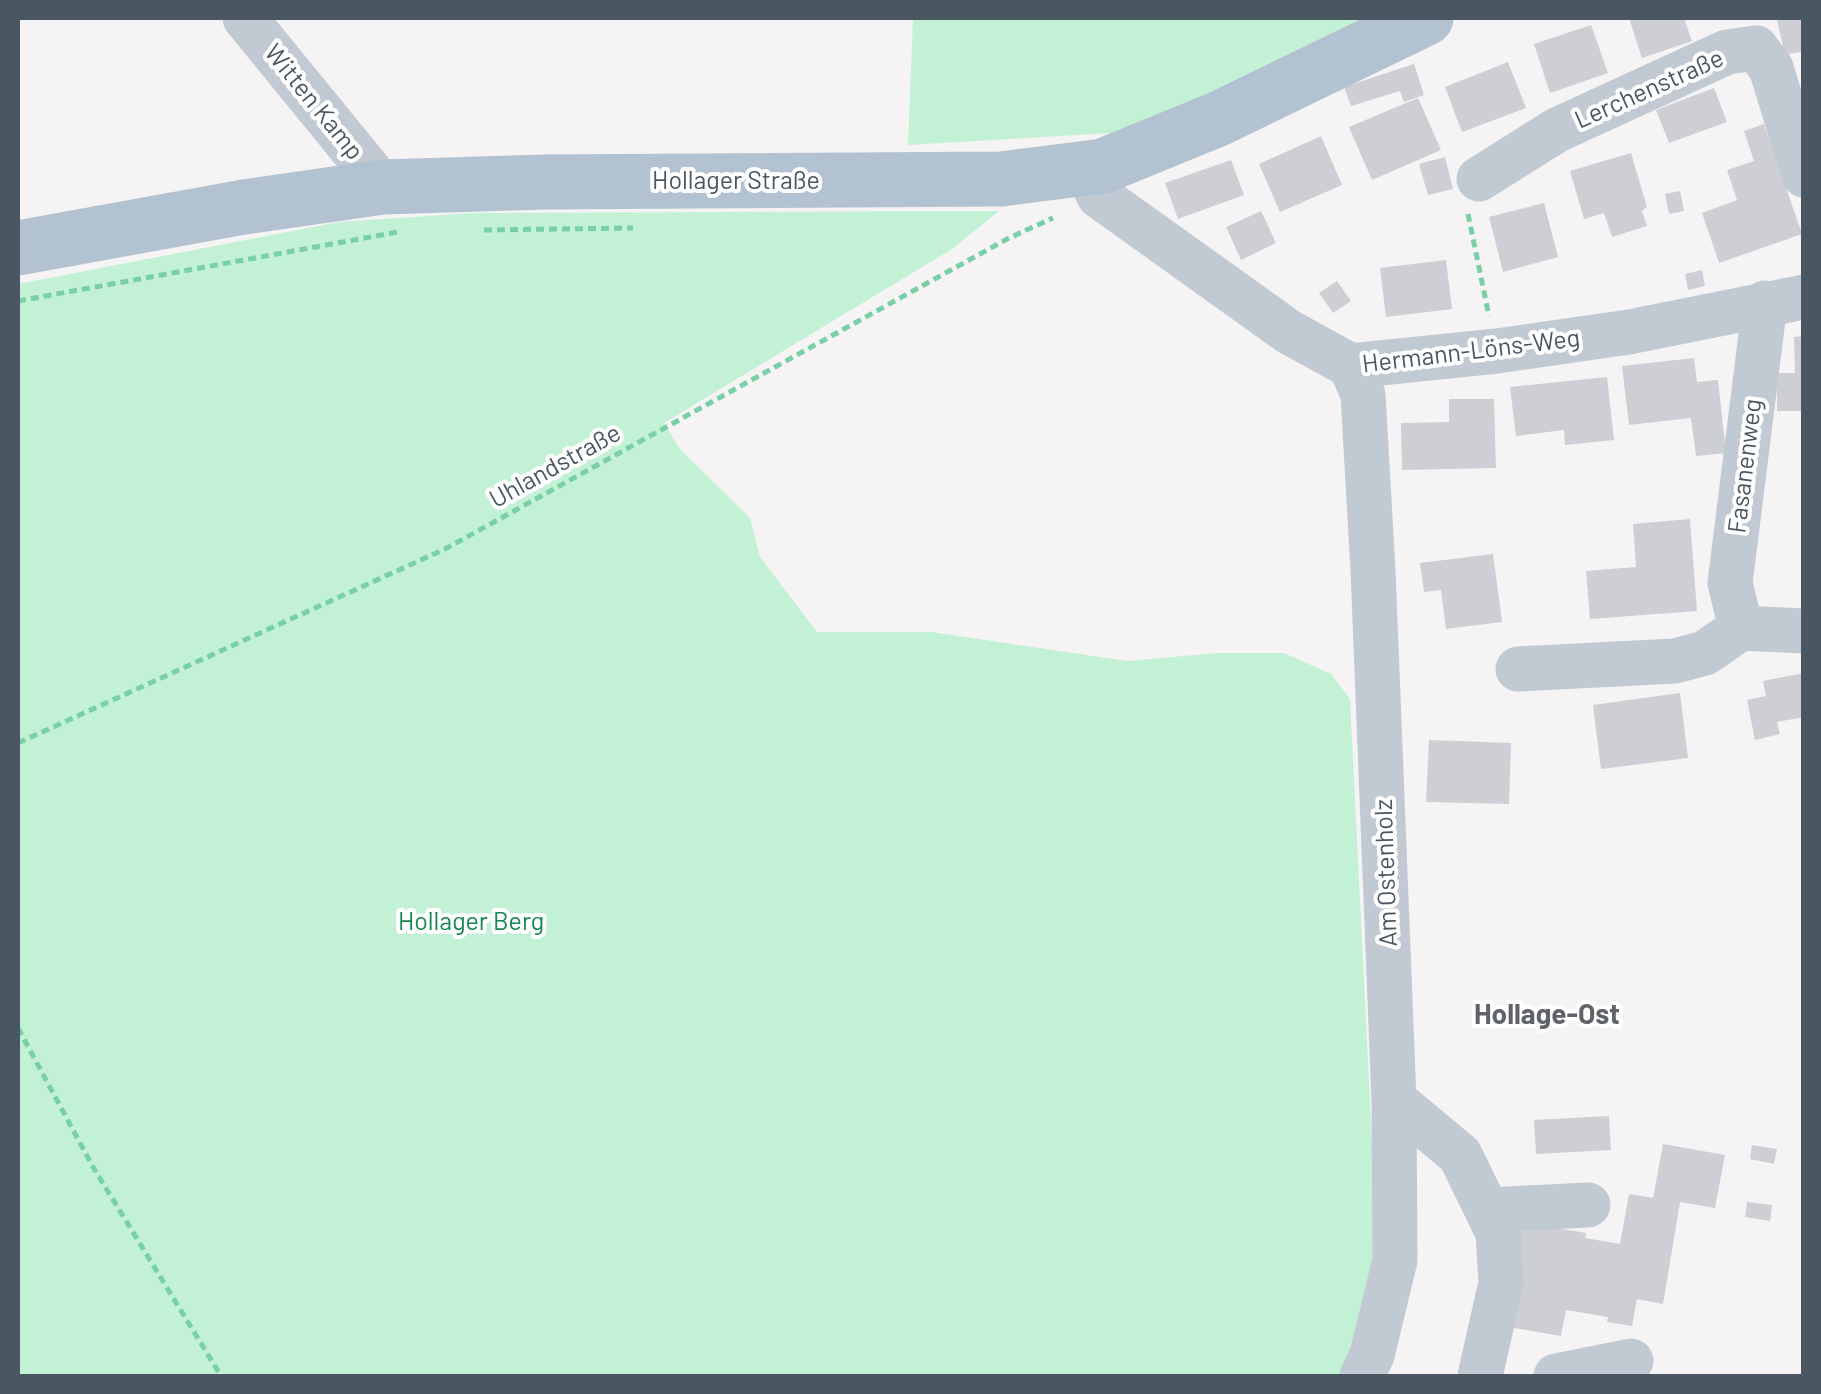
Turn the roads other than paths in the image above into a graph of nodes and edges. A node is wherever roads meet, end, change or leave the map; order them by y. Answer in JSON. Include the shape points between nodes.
{"nodes":[{"id":1,"x":245,"y":18,"type":"edge"},
{"id":2,"x":1426,"y":18,"type":"edge"},
{"id":3,"x":1804,"y":176,"type":"edge"},
{"id":4,"x":1479,"y":179,"type":"road end"},
{"id":5,"x":1092,"y":182,"type":"junction"},
{"id":6,"x":392,"y":209,"type":"junction"},
{"id":7,"x":18,"y":248,"type":"edge"},
{"id":8,"x":1784,"y":300,"type":"edge"},
{"id":9,"x":1352,"y":366,"type":"junction"},
{"id":10,"x":1740,"y":628,"type":"junction"},
{"id":11,"x":1804,"y":631,"type":"edge"},
{"id":12,"x":1518,"y":669,"type":"dead end"},
{"id":13,"x":1394,"y":1100,"type":"junction"},
{"id":14,"x":1588,"y":1205,"type":"dead end"},
{"id":15,"x":1488,"y":1210,"type":"junction"},
{"id":16,"x":1631,"y":1362,"type":"dead end"},
{"id":17,"x":1362,"y":1376,"type":"edge"},
{"id":18,"x":1480,"y":1376,"type":"edge"},
{"id":19,"x":1556,"y":1376,"type":"edge"}],
"edges":[{"from":1,"to":6,"type":"street","name":"Witten Kamp"},
{"from":2,"to":5,"type":"main road","name":"Hollager Straße","via":[[1218,120],[1103,166]]},
{"from":3,"to":4,"type":"street","name":"Lerchenstraße","via":[[1771,68],[1756,48],[1726,52],[1556,130]]},
{"from":5,"to":6,"type":"main road","name":"Hollager Straße","via":[[544,182]]},
{"from":5,"to":9,"type":"street","name":"Hermann-Löns-Weg","via":[[1289,332]]},
{"from":6,"to":7,"type":"main road","name":"Hollager Straße","via":[[244,207]]},
{"from":8,"to":9,"type":"street","name":"Hermann-Löns-Weg","via":[[1629,332]]},
{"from":8,"to":10,"type":"street","name":"Fasanenweg","via":[[1730,583]]},
{"from":9,"to":13,"type":"street","name":"Am Ostenholz","via":[[1363,395],[1374,570]]},
{"from":10,"to":11,"type":"street"},
{"from":10,"to":12,"type":"street","via":[[1705,653],[1676,661]]},
{"from":13,"to":15,"type":"street","via":[[1460,1155]]},
{"from":13,"to":17,"type":"street","name":"Am Ostenholz","via":[[1395,1260]]},
{"from":14,"to":15,"type":"street"},
{"from":15,"to":18,"type":"street","via":[[1498,1233],[1501,1283]]},
{"from":16,"to":19,"type":"street"}]}
